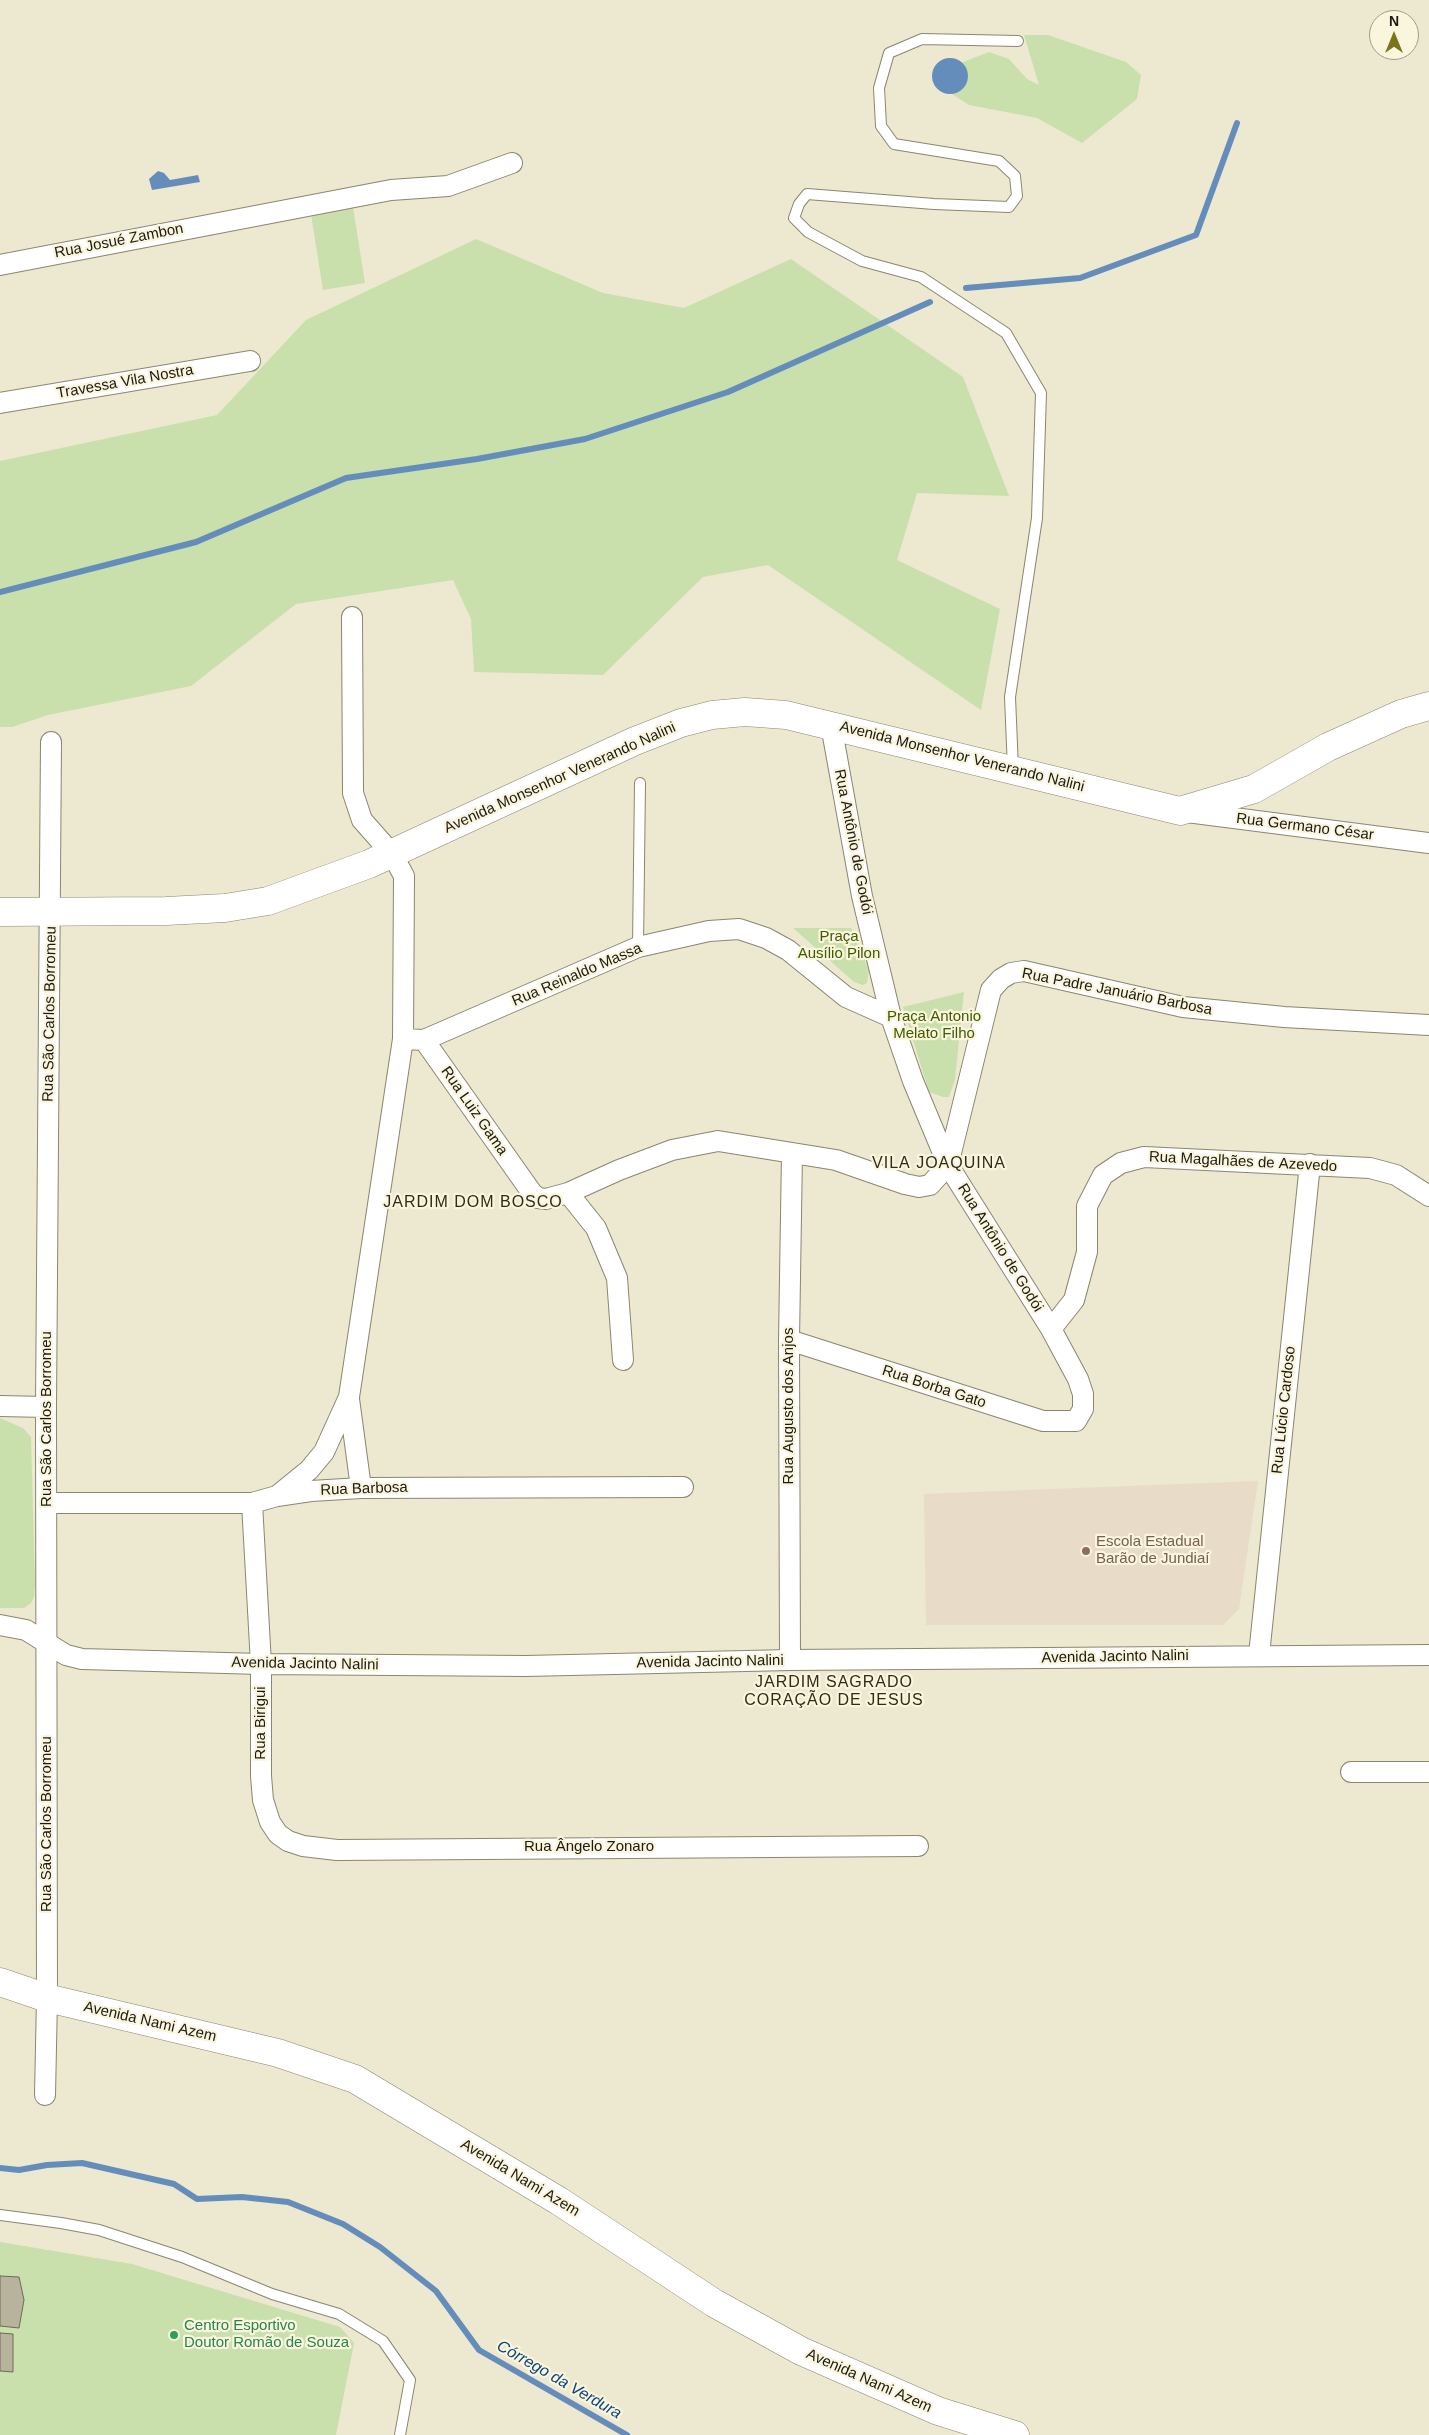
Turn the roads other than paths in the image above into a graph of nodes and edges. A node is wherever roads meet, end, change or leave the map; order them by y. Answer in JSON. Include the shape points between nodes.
{"nodes":[{"id":1,"x":1018,"y":41,"type":"dead end"},
{"id":2,"x":512,"y":163,"type":"dead end"},
{"id":3,"x":0,"y":265,"type":"edge"},
{"id":4,"x":250,"y":361,"type":"dead end"},
{"id":5,"x":0,"y":403,"type":"edge"},
{"id":6,"x":352,"y":617,"type":"dead end"},
{"id":7,"x":1429,"y":706,"type":"edge"},
{"id":8,"x":831,"y":725,"type":"junction"},
{"id":9,"x":52,"y":742,"type":"dead end"},
{"id":10,"x":1013,"y":770,"type":"junction"},
{"id":11,"x":640,"y":783,"type":"dead end"},
{"id":12,"x":1180,"y":811,"type":"junction"},
{"id":13,"x":1429,"y":843,"type":"edge"},
{"id":14,"x":392,"y":854,"type":"junction"},
{"id":15,"x":0,"y":912,"type":"edge"},
{"id":16,"x":51,"y":913,"type":"junction"},
{"id":17,"x":638,"y":947,"type":"junction"},
{"id":18,"x":891,"y":1017,"type":"junction"},
{"id":19,"x":1429,"y":1025,"type":"edge"},
{"id":20,"x":403,"y":1039,"type":"junction"},
{"id":21,"x":424,"y":1040,"type":"junction"},
{"id":22,"x":792,"y":1153,"type":"junction"},
{"id":23,"x":1310,"y":1164,"type":"junction"},
{"id":24,"x":948,"y":1165,"type":"junction"},
{"id":25,"x":568,"y":1192,"type":"junction"},
{"id":26,"x":1429,"y":1196,"type":"edge"},
{"id":27,"x":1051,"y":1329,"type":"junction"},
{"id":28,"x":789,"y":1340,"type":"junction"},
{"id":29,"x":623,"y":1360,"type":"dead end"},
{"id":30,"x":349,"y":1397,"type":"junction"},
{"id":31,"x":0,"y":1406,"type":"edge"},
{"id":32,"x":46,"y":1407,"type":"junction"},
{"id":33,"x":1079,"y":1418,"type":"joint"},
{"id":34,"x":683,"y":1487,"type":"dead end"},
{"id":35,"x":361,"y":1488,"type":"junction"},
{"id":36,"x":277,"y":1496,"type":"junction"},
{"id":37,"x":48,"y":1503,"type":"junction"},
{"id":38,"x":252,"y":1503,"type":"junction"},
{"id":39,"x":0,"y":1625,"type":"edge"},
{"id":40,"x":46,"y":1640,"type":"junction"},
{"id":41,"x":1259,"y":1655,"type":"junction"},
{"id":42,"x":1429,"y":1655,"type":"edge"},
{"id":43,"x":790,"y":1660,"type":"junction"},
{"id":44,"x":261,"y":1664,"type":"junction"},
{"id":45,"x":1351,"y":1772,"type":"dead end"},
{"id":46,"x":1429,"y":1772,"type":"edge"},
{"id":47,"x":270,"y":1822,"type":"joint"},
{"id":48,"x":918,"y":1846,"type":"dead end"},
{"id":49,"x":0,"y":1982,"type":"edge"},
{"id":50,"x":48,"y":1998,"type":"junction"},
{"id":51,"x":45,"y":2095,"type":"dead end"},
{"id":52,"x":0,"y":2215,"type":"edge"},
{"id":53,"x":400,"y":2435,"type":"edge"},
{"id":54,"x":1015,"y":2435,"type":"edge"}],
"edges":[{"from":1,"to":10,"type":"lane","via":[[922,39],[889,52],[879,88],[881,126],[894,144],[999,161],[1015,176],[1017,196],[1009,207],[807,194],[794,218],[808,232],[862,262],[921,277],[1006,333],[1041,393],[1037,518],[1010,697]]},
{"from":2,"to":3,"type":"street","name":"Rua Josué Zambon","via":[[448,186],[391,190]]},
{"from":4,"to":5,"type":"street","name":"Travessa Vila Nostra"},
{"from":6,"to":14,"type":"street","via":[[353,793],[362,820]]},
{"from":7,"to":12,"type":"street","via":[[1401,714],[1328,747],[1254,789]]},
{"from":8,"to":10,"type":"street","name":"Avenida Monsenhor Venerando Nalini"},
{"from":8,"to":14,"type":"street","name":"Avenida Monsenhor Venerando Nalini","via":[[786,715],[745,712],[712,715],[681,723]]},
{"from":8,"to":18,"type":"street","name":"Rua Antônio de Godói","via":[[862,896]]},
{"from":9,"to":16,"type":"street","name":"Rua São Carlos Borromeu"},
{"from":10,"to":12,"type":"street","name":"Avenida Monsenhor Venerando Nalini"},
{"from":11,"to":17,"type":"lane"},
{"from":12,"to":13,"type":"street","name":"Rua Germano César"},
{"from":14,"to":16,"type":"street","name":"Avenida Monsenhor Venerando Nalini","via":[[268,901],[176,911]]},
{"from":14,"to":20,"type":"street","via":[[404,876]]},
{"from":15,"to":16,"type":"street","name":"Avenida Monsenhor Venerando Nalini"},
{"from":16,"to":32,"type":"street","name":"Rua São Carlos Borromeu"},
{"from":17,"to":18,"type":"street","name":"Rua Reinaldo Massa","via":[[709,931],[739,930],[766,938],[788,950],[846,997]]},
{"from":17,"to":21,"type":"street","name":"Rua Reinaldo Massa"},
{"from":18,"to":24,"type":"street","name":"Rua Antônio de Godói"},
{"from":19,"to":24,"type":"street","name":"Rua Padre Januário Barbosa","via":[[1284,1018],[1183,1007],[1024,971],[1011,973],[1001,978],[991,990]]},
{"from":20,"to":21,"type":"street"},
{"from":20,"to":30,"type":"street"},
{"from":21,"to":25,"type":"street","name":"Rua Luiz Gama","via":[[532,1193],[538,1198]]},
{"from":22,"to":24,"type":"street","via":[[836,1160],[919,1187],[930,1186]]},
{"from":22,"to":25,"type":"street","via":[[732,1142],[705,1143],[664,1153]]},
{"from":22,"to":28,"type":"street","name":"Rua Augusto dos Anjos"},
{"from":23,"to":26,"type":"street","name":"Rua Magalhães de Azevedo","via":[[1370,1168],[1396,1175]]},
{"from":23,"to":27,"type":"street","name":"Rua Magalhães de Azevedo","via":[[1144,1157],[1121,1163],[1103,1175],[1087,1206],[1086,1252],[1074,1300]]},
{"from":23,"to":41,"type":"street","name":"Rua Lúcio Cardoso"},
{"from":24,"to":27,"type":"street","name":"Rua Antônio de Godói"},
{"from":25,"to":29,"type":"street","via":[[596,1228],[614,1270],[620,1303]]},
{"from":27,"to":33,"type":"street","name":"Rua Antônio de Godói","via":[[1083,1394]]},
{"from":28,"to":33,"type":"street","name":"Rua Borba Gato","via":[[1043,1421],[1069,1423]]},
{"from":28,"to":43,"type":"street","name":"Rua Augusto dos Anjos"},
{"from":30,"to":35,"type":"street"},
{"from":30,"to":36,"type":"street","via":[[324,1452],[309,1470]]},
{"from":31,"to":32,"type":"street"},
{"from":32,"to":37,"type":"street","name":"Rua São Carlos Borromeu"},
{"from":34,"to":35,"type":"street","name":"Rua Barbosa"},
{"from":35,"to":36,"type":"street","name":"Rua Barbosa"},
{"from":36,"to":38,"type":"street","name":"Rua Barbosa"},
{"from":37,"to":38,"type":"street","name":"Rua Barbosa"},
{"from":37,"to":40,"type":"street","name":"Rua São Carlos Borromeu"},
{"from":38,"to":44,"type":"street","name":"Rua Birigui"},
{"from":39,"to":40,"type":"street","name":"Avenida Jacinto Nalini","via":[[16,1626]]},
{"from":40,"to":44,"type":"street","name":"Avenida Jacinto Nalini","via":[[66,1654],[82,1659]]},
{"from":40,"to":50,"type":"street","name":"Rua São Carlos Borromeu"},
{"from":41,"to":42,"type":"street","name":"Avenida Jacinto Nalini"},
{"from":41,"to":43,"type":"street","name":"Avenida Jacinto Nalini"},
{"from":43,"to":44,"type":"street","name":"Avenida Jacinto Nalini","via":[[526,1666]]},
{"from":44,"to":47,"type":"street","name":"Rua Birigui","via":[[260,1776]]},
{"from":45,"to":46,"type":"street"},
{"from":47,"to":48,"type":"street","name":"Rua Ângelo Zonaro","via":[[288,1841],[337,1850]]},
{"from":49,"to":50,"type":"street","name":"Avenida Nami Azem"},
{"from":50,"to":51,"type":"street","name":"Rua São Carlos Borromeu"},
{"from":50,"to":54,"type":"street","name":"Avenida Nami Azem","via":[[278,2053],[355,2079],[559,2200],[714,2303],[801,2351],[938,2411]]},
{"from":52,"to":53,"type":"lane","via":[[99,2230],[182,2257],[272,2294],[339,2314],[383,2341],[410,2380]]}]}
